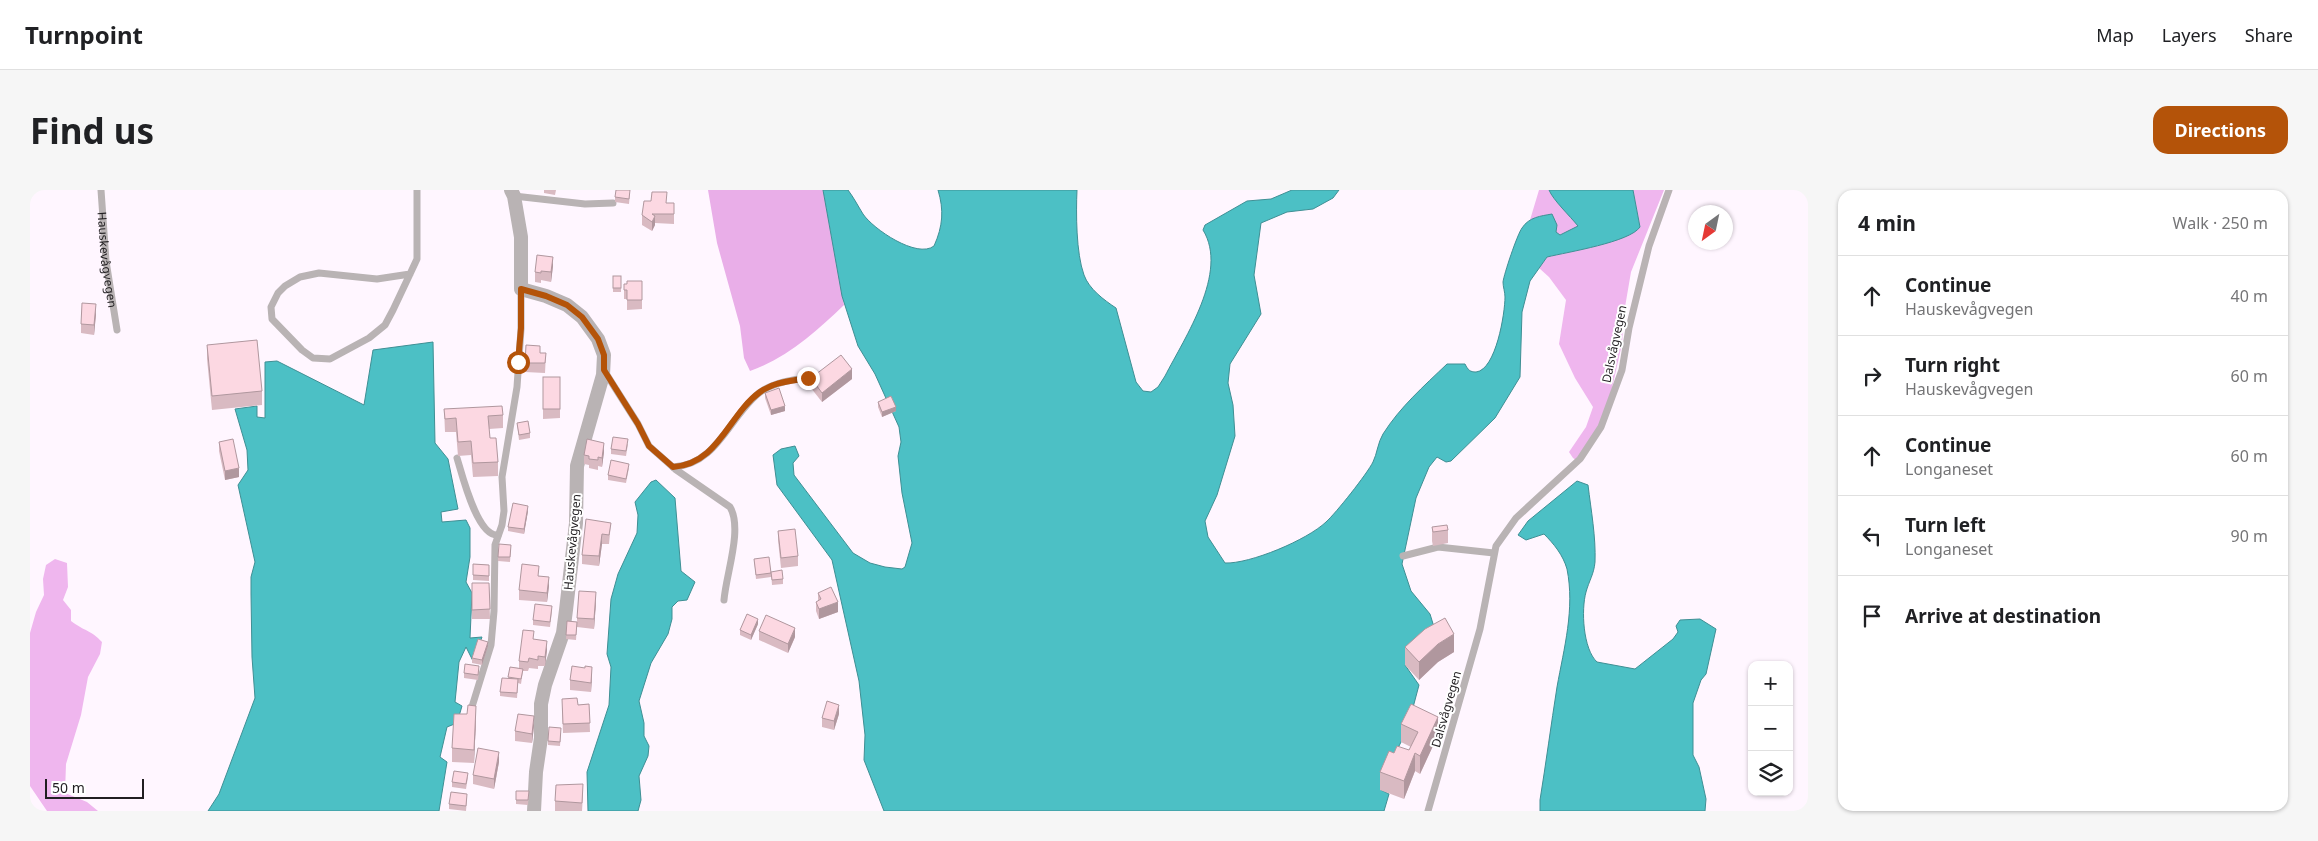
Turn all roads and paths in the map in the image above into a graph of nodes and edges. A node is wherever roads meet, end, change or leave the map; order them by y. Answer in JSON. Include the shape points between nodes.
{"nodes":[{"id":1,"x":101,"y":190,"type":"edge"},
{"id":2,"x":417,"y":190,"type":"edge"},
{"id":3,"x":1669,"y":190,"type":"edge"},
{"id":4,"x":512,"y":193,"type":"edge"},
{"id":5,"x":613,"y":203,"type":"dead end"},
{"id":6,"x":410,"y":274,"type":"junction"},
{"id":7,"x":521,"y":289,"type":"junction"},
{"id":8,"x":117,"y":330,"type":"dead end"},
{"id":9,"x":604,"y":370,"type":"junction"},
{"id":10,"x":811,"y":379,"type":"edge"},
{"id":11,"x":456,"y":458,"type":"dead end"},
{"id":12,"x":673,"y":467,"type":"junction"},
{"id":13,"x":498,"y":535,"type":"junction"},
{"id":14,"x":1494,"y":554,"type":"junction"},
{"id":15,"x":1404,"y":556,"type":"dead end"},
{"id":16,"x":724,"y":600,"type":"dead end"},
{"id":17,"x":470,"y":710,"type":"edge"},
{"id":18,"x":534,"y":811,"type":"edge"},
{"id":19,"x":1428,"y":811,"type":"edge"}],
"edges":[{"from":1,"to":8,"type":"lane","name":"Hauskevågvegen","via":[[106,260]]},
{"from":2,"to":6,"type":"lane","via":[[418,241]]},
{"from":3,"to":14,"type":"lane","name":"Dalsvågvegen","via":[[1649,246],[1622,370],[1601,427],[1580,459],[1516,518],[1502,536]]},
{"from":4,"to":5,"type":"lane","via":[[585,204]]},
{"from":4,"to":7,"type":"street","via":[[521,237]]},
{"from":6,"to":6,"type":"lane","via":[[377,279],[319,273],[300,277],[278,293],[271,307],[272,319],[313,358],[330,359],[369,338],[385,325]]},
{"from":7,"to":9,"type":"street","name":"Hauskevågvegen","via":[[567,305],[582,317],[598,339],[604,355]]},
{"from":7,"to":13,"type":"lane","via":[[517,387],[505,451],[502,477],[504,511]]},
{"from":9,"to":12,"type":"lane","via":[[649,446]]},
{"from":9,"to":18,"type":"street","name":"Hauskevågvegen","via":[[577,466],[576,524],[566,610],[563,633],[544,685]]},
{"from":10,"to":12,"type":"lane","via":[[772,385],[759,393],[705,455],[694,463]]},
{"from":11,"to":13,"type":"lane","via":[[480,522],[489,533]]},
{"from":12,"to":16,"type":"lane","via":[[730,507],[735,516],[736,528]]},
{"from":13,"to":17,"type":"lane","via":[[494,545],[491,645]]},
{"from":14,"to":15,"type":"lane","via":[[1438,547]]},
{"from":14,"to":19,"type":"lane","name":"Dalsvågvegen","via":[[1480,629]]}]}
